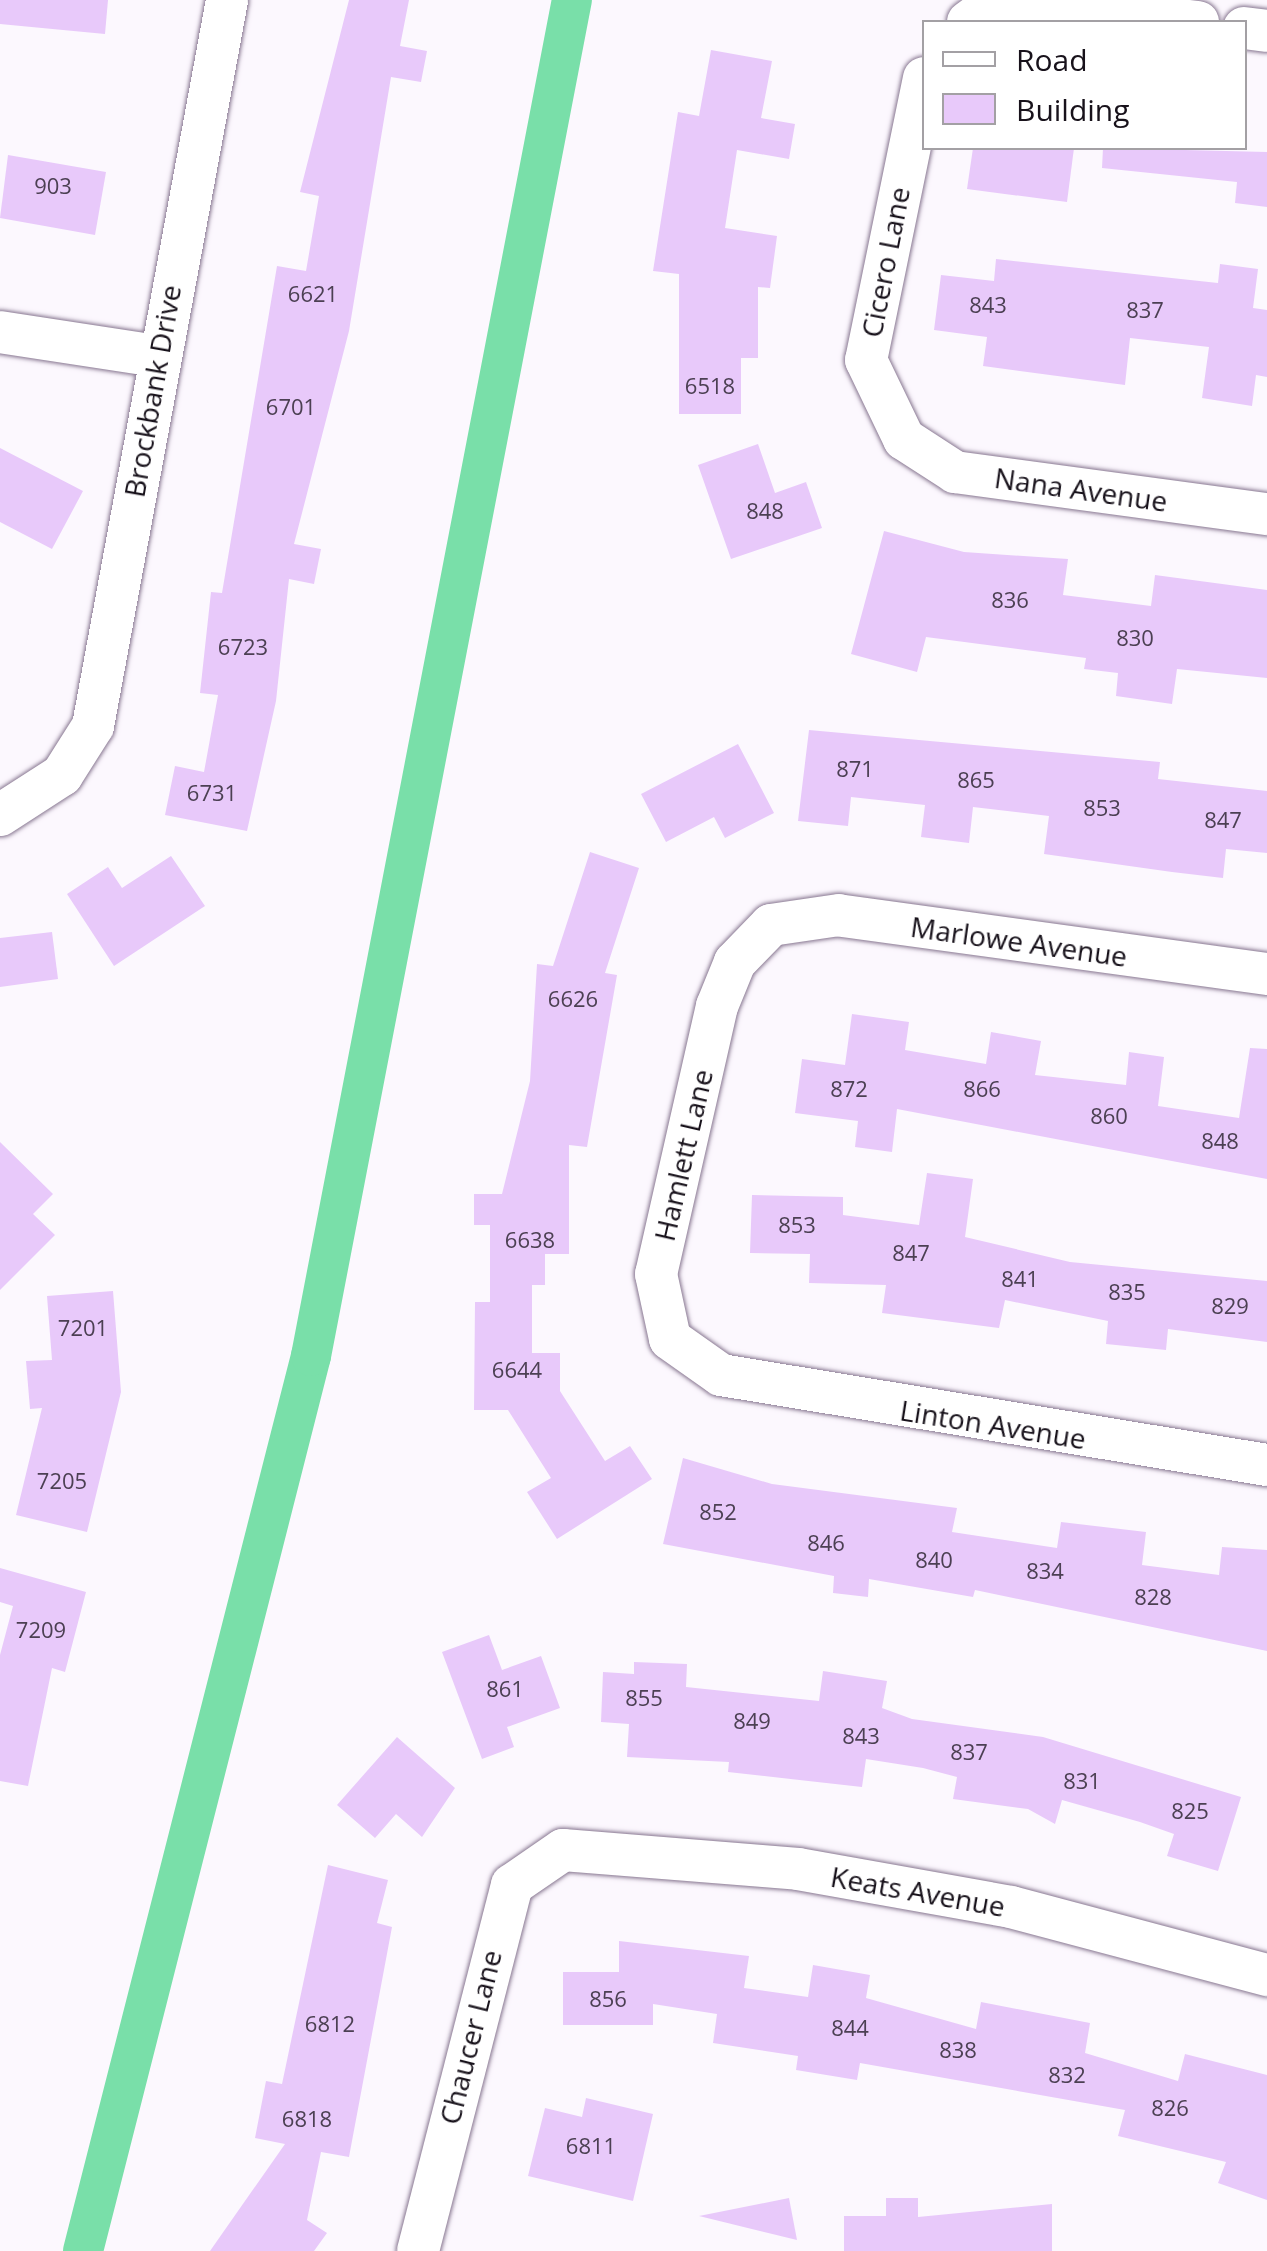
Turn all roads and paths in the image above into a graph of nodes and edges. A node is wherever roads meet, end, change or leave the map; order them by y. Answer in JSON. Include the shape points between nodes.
{"nodes":[{"id":1,"x":227,"y":0,"type":"edge"},
{"id":2,"x":976,"y":17,"type":"edge"},
{"id":3,"x":1181,"y":20,"type":"edge"},
{"id":4,"x":922,"y":88,"type":"edge"},
{"id":5,"x":0,"y":332,"type":"edge"},
{"id":6,"x":157,"y":356,"type":"junction"},
{"id":7,"x":904,"y":439,"type":"joint"},
{"id":8,"x":1267,"y":514,"type":"edge"},
{"id":9,"x":0,"y":815,"type":"edge"},
{"id":10,"x":770,"y":925,"type":"joint"},
{"id":11,"x":1267,"y":974,"type":"edge"},
{"id":12,"x":721,"y":1375,"type":"joint"},
{"id":13,"x":1267,"y":1465,"type":"edge"},
{"id":14,"x":563,"y":1850,"type":"joint"},
{"id":15,"x":1267,"y":1975,"type":"edge"},
{"id":16,"x":418,"y":2251,"type":"edge"}],
"edges":[{"from":1,"to":6,"type":"street","name":"Brockbank Drive"},
{"from":2,"to":3,"type":"street","via":[[1063,6]]},
{"from":4,"to":7,"type":"street","name":"Cicero Lane","via":[[866,360]]},
{"from":5,"to":6,"type":"street"},
{"from":6,"to":9,"type":"street","name":"Brockbank Drive","via":[[93,726],[62,775]]},
{"from":7,"to":8,"type":"street","name":"Nana Avenue","via":[[955,472]]},
{"from":10,"to":11,"type":"street","name":"Marlowe Avenue","via":[[839,915]]},
{"from":10,"to":12,"type":"street","name":"Hamlett Lane","via":[[735,962],[716,1006],[656,1274],[670,1339]]},
{"from":12,"to":13,"type":"street","name":"Linton Avenue"},
{"from":14,"to":15,"type":"street","name":"Keats Avenue","via":[[875,1882],[1010,1907]]},
{"from":14,"to":16,"type":"street","name":"Chaucer Lane","via":[[512,1885]]}]}
